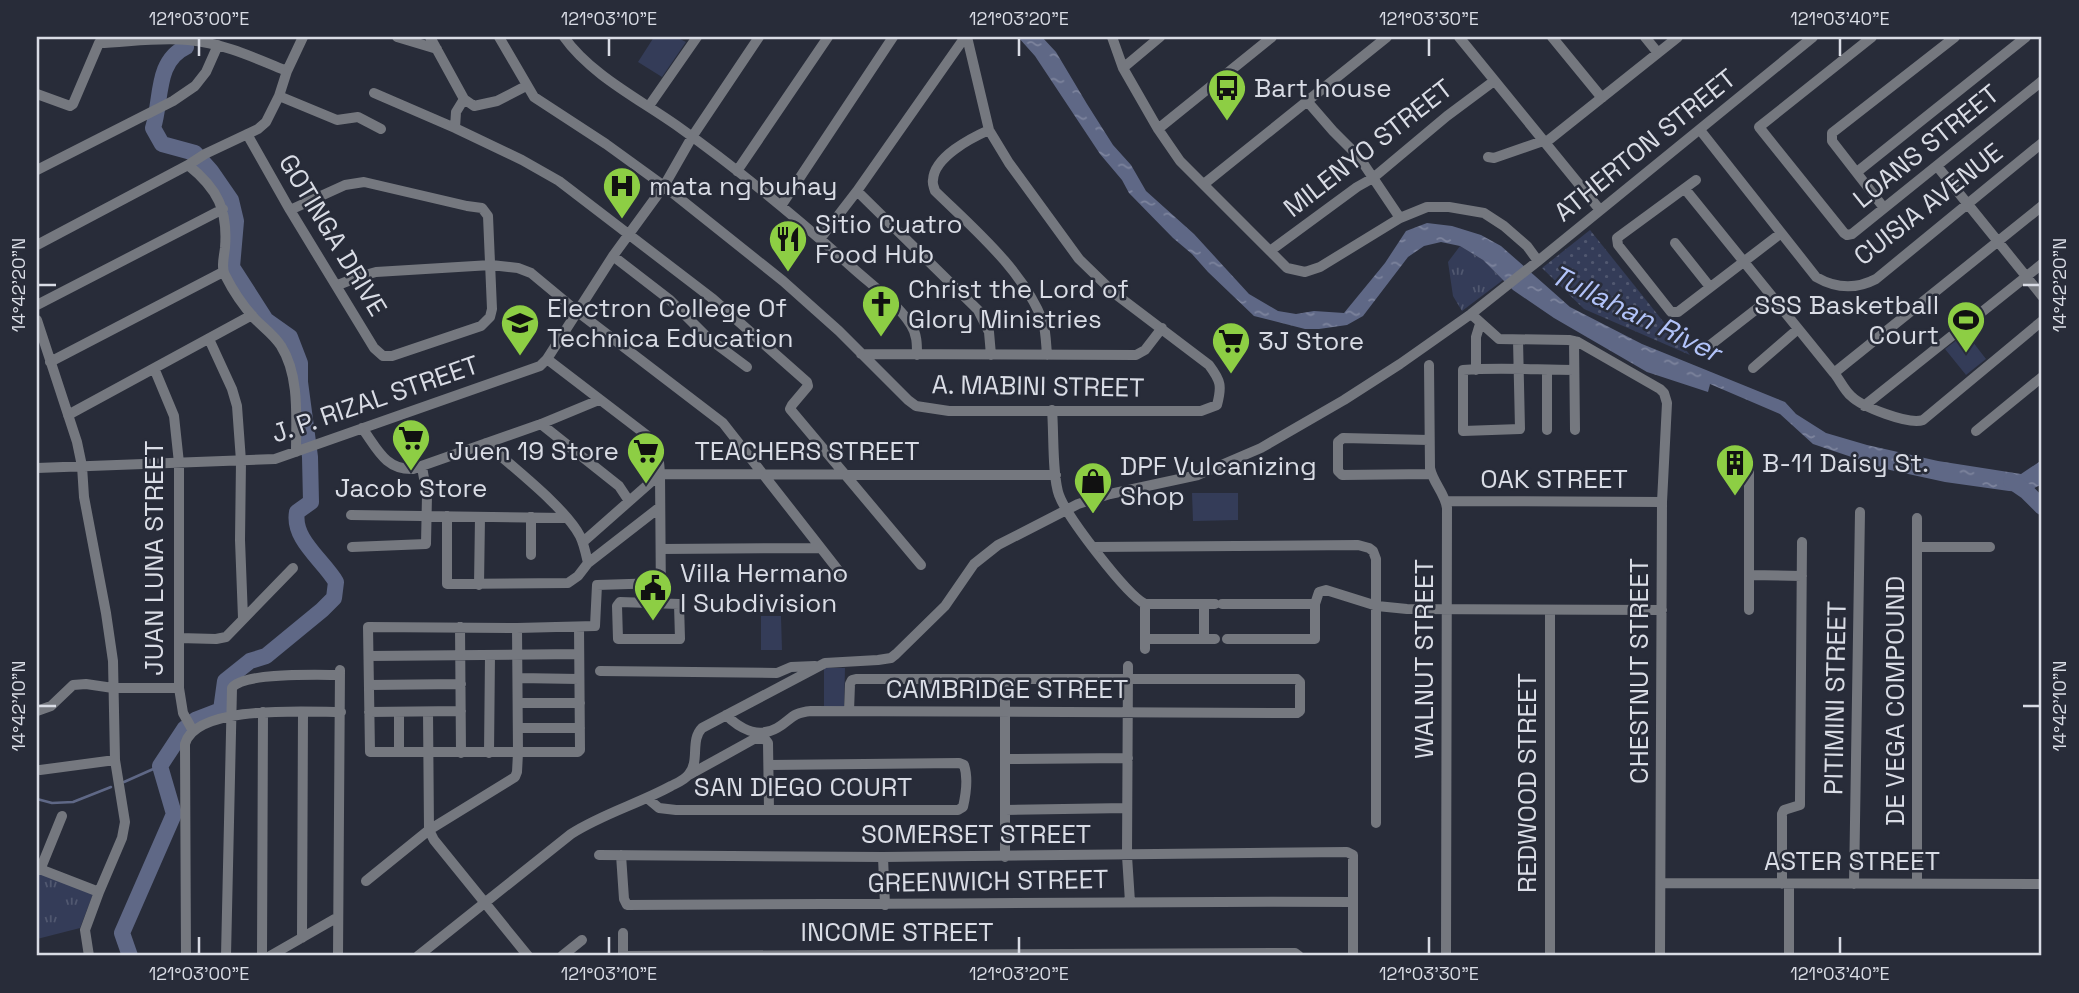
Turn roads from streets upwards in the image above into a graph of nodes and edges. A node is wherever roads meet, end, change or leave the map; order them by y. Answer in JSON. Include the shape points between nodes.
{"nodes":[{"id":1,"x":303,"y":37,"type":"edge"},
{"id":2,"x":397,"y":37,"type":"edge"},
{"id":3,"x":430,"y":37,"type":"edge"},
{"id":4,"x":499,"y":37,"type":"edge"},
{"id":5,"x":564,"y":37,"type":"edge"},
{"id":6,"x":698,"y":37,"type":"edge"},
{"id":7,"x":759,"y":37,"type":"edge"},
{"id":8,"x":828,"y":37,"type":"edge"},
{"id":9,"x":893,"y":37,"type":"edge"},
{"id":10,"x":966,"y":37,"type":"edge"},
{"id":11,"x":1112,"y":37,"type":"edge"},
{"id":12,"x":1160,"y":37,"type":"edge"},
{"id":13,"x":1272,"y":37,"type":"edge"},
{"id":14,"x":1387,"y":37,"type":"edge"},
{"id":15,"x":1459,"y":37,"type":"edge"},
{"id":16,"x":1552,"y":37,"type":"edge"},
{"id":17,"x":1645,"y":37,"type":"edge"},
{"id":18,"x":1678,"y":37,"type":"edge"},
{"id":19,"x":1813,"y":37,"type":"edge"},
{"id":20,"x":1872,"y":37,"type":"edge"},
{"id":21,"x":1955,"y":37,"type":"edge"},
{"id":22,"x":2026,"y":37,"type":"edge"},
{"id":23,"x":218,"y":45,"type":"junction"},
{"id":24,"x":437,"y":49,"type":"junction"},
{"id":25,"x":1658,"y":53,"type":"junction"},
{"id":26,"x":1123,"y":68,"type":"junction"},
{"id":27,"x":287,"y":71,"type":"junction"},
{"id":28,"x":1494,"y":81,"type":"junction"},
{"id":29,"x":2042,"y":81,"type":"edge"},
{"id":30,"x":526,"y":86,"type":"junction"},
{"id":31,"x":374,"y":93,"type":"dead end"},
{"id":32,"x":37,"y":94,"type":"edge"},
{"id":33,"x":279,"y":96,"type":"junction"},
{"id":34,"x":1602,"y":98,"type":"junction"},
{"id":35,"x":464,"y":99,"type":"junction"},
{"id":36,"x":1307,"y":101,"type":"junction"},
{"id":37,"x":649,"y":106,"type":"junction"},
{"id":38,"x":455,"y":128,"type":"junction"},
{"id":39,"x":381,"y":129,"type":"dead end"},
{"id":40,"x":1158,"y":129,"type":"junction"},
{"id":41,"x":989,"y":130,"type":"junction"},
{"id":42,"x":1700,"y":130,"type":"junction"},
{"id":43,"x":247,"y":134,"type":"junction"},
{"id":44,"x":692,"y":137,"type":"junction"},
{"id":45,"x":1544,"y":142,"type":"junction"},
{"id":46,"x":2042,"y":143,"type":"edge"},
{"id":47,"x":1488,"y":158,"type":"dead end"},
{"id":48,"x":191,"y":163,"type":"junction"},
{"id":49,"x":1937,"y":166,"type":"junction"},
{"id":50,"x":37,"y":170,"type":"edge"},
{"id":51,"x":737,"y":171,"type":"junction"},
{"id":52,"x":1857,"y":172,"type":"junction"},
{"id":53,"x":1373,"y":178,"type":"junction"},
{"id":54,"x":1696,"y":180,"type":"dead end"},
{"id":55,"x":1203,"y":184,"type":"junction"},
{"id":56,"x":664,"y":186,"type":"junction"},
{"id":57,"x":1685,"y":189,"type":"junction"},
{"id":58,"x":857,"y":191,"type":"junction"},
{"id":59,"x":1968,"y":204,"type":"junction"},
{"id":60,"x":781,"y":206,"type":"junction"},
{"id":61,"x":2042,"y":206,"type":"edge"},
{"id":62,"x":1884,"y":208,"type":"junction"},
{"id":63,"x":223,"y":209,"type":"junction"},
{"id":64,"x":290,"y":210,"type":"junction"},
{"id":65,"x":1600,"y":210,"type":"junction"},
{"id":66,"x":1400,"y":218,"type":"junction"},
{"id":67,"x":629,"y":234,"type":"junction"},
{"id":68,"x":1780,"y":234,"type":"junction"},
{"id":69,"x":820,"y":239,"type":"junction"},
{"id":70,"x":1998,"y":242,"type":"junction"},
{"id":71,"x":1675,"y":243,"type":"dead end"},
{"id":72,"x":37,"y":245,"type":"edge"},
{"id":73,"x":1270,"y":251,"type":"junction"},
{"id":74,"x":613,"y":256,"type":"junction"},
{"id":75,"x":1537,"y":262,"type":"junction"},
{"id":76,"x":1743,"y":262,"type":"junction"},
{"id":77,"x":2042,"y":264,"type":"edge"},
{"id":78,"x":491,"y":265,"type":"junction"},
{"id":79,"x":223,"y":272,"type":"junction"},
{"id":80,"x":2026,"y":277,"type":"junction"},
{"id":81,"x":338,"y":285,"type":"junction"},
{"id":82,"x":1710,"y":287,"type":"junction"},
{"id":83,"x":2042,"y":296,"type":"edge"},
{"id":84,"x":1772,"y":297,"type":"junction"},
{"id":85,"x":37,"y":305,"type":"edge"},
{"id":86,"x":578,"y":313,"type":"junction"},
{"id":87,"x":1471,"y":314,"type":"junction"},
{"id":88,"x":252,"y":315,"type":"junction"},
{"id":89,"x":37,"y":320,"type":"edge"},
{"id":90,"x":2042,"y":321,"type":"edge"},
{"id":91,"x":1480,"y":324,"type":"junction"},
{"id":92,"x":1162,"y":328,"type":"junction"},
{"id":93,"x":1798,"y":329,"type":"junction"},
{"id":94,"x":209,"y":339,"type":"junction"},
{"id":95,"x":1518,"y":340,"type":"junction"},
{"id":96,"x":1574,"y":341,"type":"junction"},
{"id":97,"x":1709,"y":346,"type":"dead end"},
{"id":98,"x":861,"y":354,"type":"junction"},
{"id":99,"x":917,"y":355,"type":"junction"},
{"id":100,"x":991,"y":355,"type":"junction"},
{"id":101,"x":1047,"y":355,"type":"junction"},
{"id":102,"x":547,"y":359,"type":"junction"},
{"id":103,"x":50,"y":362,"type":"junction"},
{"id":104,"x":1429,"y":365,"type":"dead end"},
{"id":105,"x":747,"y":367,"type":"dead end"},
{"id":106,"x":154,"y":368,"type":"junction"},
{"id":107,"x":1753,"y":368,"type":"dead end"},
{"id":108,"x":1476,"y":370,"type":"junction"},
{"id":109,"x":1519,"y":370,"type":"junction"},
{"id":110,"x":1547,"y":370,"type":"junction"},
{"id":111,"x":1574,"y":370,"type":"junction"},
{"id":112,"x":1834,"y":373,"type":"junction"},
{"id":113,"x":2042,"y":377,"type":"edge"},
{"id":114,"x":598,"y":400,"type":"junction"},
{"id":115,"x":1864,"y":406,"type":"junction"},
{"id":116,"x":1052,"y":410,"type":"junction"},
{"id":117,"x":68,"y":415,"type":"junction"},
{"id":118,"x":541,"y":424,"type":"junction"},
{"id":119,"x":362,"y":428,"type":"junction"},
{"id":120,"x":1547,"y":430,"type":"dead end"},
{"id":121,"x":1575,"y":430,"type":"dead end"},
{"id":122,"x":1976,"y":431,"type":"dead end"},
{"id":123,"x":1429,"y":440,"type":"junction"},
{"id":124,"x":486,"y":443,"type":"junction"},
{"id":125,"x":299,"y":450,"type":"junction"},
{"id":126,"x":241,"y":461,"type":"junction"},
{"id":127,"x":179,"y":463,"type":"junction"},
{"id":128,"x":82,"y":467,"type":"junction"},
{"id":129,"x":422,"y":467,"type":"junction"},
{"id":130,"x":37,"y":468,"type":"edge"},
{"id":131,"x":1749,"y":471,"type":"dead end"},
{"id":132,"x":660,"y":474,"type":"junction"},
{"id":133,"x":762,"y":474,"type":"junction"},
{"id":134,"x":845,"y":474,"type":"junction"},
{"id":135,"x":1431,"y":474,"type":"junction"},
{"id":136,"x":1056,"y":475,"type":"junction"},
{"id":137,"x":629,"y":501,"type":"junction"},
{"id":138,"x":1446,"y":501,"type":"junction"},
{"id":139,"x":1662,"y":502,"type":"junction"},
{"id":140,"x":660,"y":507,"type":"junction"},
{"id":141,"x":1066,"y":509,"type":"junction"},
{"id":142,"x":1860,"y":512,"type":"dead end"},
{"id":143,"x":351,"y":515,"type":"dead end"},
{"id":144,"x":427,"y":516,"type":"junction"},
{"id":145,"x":447,"y":516,"type":"junction"},
{"id":146,"x":480,"y":517,"type":"junction"},
{"id":147,"x":531,"y":517,"type":"junction"},
{"id":148,"x":566,"y":518,"type":"junction"},
{"id":149,"x":1917,"y":518,"type":"dead end"},
{"id":150,"x":583,"y":542,"type":"junction"},
{"id":151,"x":1802,"y":542,"type":"dead end"},
{"id":152,"x":352,"y":547,"type":"dead end"},
{"id":153,"x":1093,"y":547,"type":"junction"},
{"id":154,"x":1917,"y":547,"type":"junction"},
{"id":155,"x":1990,"y":547,"type":"dead end"},
{"id":156,"x":820,"y":548,"type":"junction"},
{"id":157,"x":661,"y":549,"type":"junction"},
{"id":158,"x":531,"y":555,"type":"dead end"},
{"id":159,"x":588,"y":563,"type":"junction"},
{"id":160,"x":921,"y":565,"type":"dead end"},
{"id":161,"x":293,"y":568,"type":"dead end"},
{"id":162,"x":842,"y":575,"type":"dead end"},
{"id":163,"x":1749,"y":575,"type":"junction"},
{"id":164,"x":1802,"y":576,"type":"junction"},
{"id":165,"x":661,"y":583,"type":"junction"},
{"id":166,"x":479,"y":585,"type":"junction"},
{"id":167,"x":661,"y":603,"type":"junction"},
{"id":168,"x":1145,"y":604,"type":"junction"},
{"id":169,"x":1214,"y":604,"type":"junction"},
{"id":170,"x":1315,"y":604,"type":"junction"},
{"id":171,"x":1377,"y":606,"type":"junction"},
{"id":172,"x":1446,"y":610,"type":"junction"},
{"id":173,"x":1550,"y":610,"type":"junction"},
{"id":174,"x":1662,"y":610,"type":"junction"},
{"id":175,"x":1749,"y":610,"type":"dead end"},
{"id":176,"x":243,"y":618,"type":"junction"},
{"id":177,"x":579,"y":626,"type":"junction"},
{"id":178,"x":460,"y":627,"type":"junction"},
{"id":179,"x":517,"y":628,"type":"junction"},
{"id":180,"x":179,"y":638,"type":"junction"},
{"id":181,"x":1215,"y":639,"type":"junction"},
{"id":182,"x":518,"y":654,"type":"junction"},
{"id":183,"x":579,"y":654,"type":"junction"},
{"id":184,"x":460,"y":655,"type":"junction"},
{"id":185,"x":490,"y":655,"type":"junction"},
{"id":186,"x":369,"y":656,"type":"junction"},
{"id":187,"x":818,"y":666,"type":"junction"},
{"id":188,"x":1128,"y":666,"type":"dead end"},
{"id":189,"x":600,"y":671,"type":"dead end"},
{"id":190,"x":518,"y":678,"type":"junction"},
{"id":191,"x":579,"y":679,"type":"junction"},
{"id":192,"x":1005,"y":680,"type":"junction"},
{"id":193,"x":1128,"y":681,"type":"junction"},
{"id":194,"x":461,"y":684,"type":"junction"},
{"id":195,"x":369,"y":685,"type":"junction"},
{"id":196,"x":113,"y":688,"type":"junction"},
{"id":197,"x":179,"y":688,"type":"junction"},
{"id":198,"x":580,"y":703,"type":"junction"},
{"id":199,"x":518,"y":704,"type":"junction"},
{"id":200,"x":37,"y":711,"type":"edge"},
{"id":201,"x":264,"y":712,"type":"junction"},
{"id":202,"x":303,"y":712,"type":"junction"},
{"id":203,"x":341,"y":712,"type":"junction"},
{"id":204,"x":369,"y":712,"type":"junction"},
{"id":205,"x":399,"y":712,"type":"junction"},
{"id":206,"x":428,"y":712,"type":"junction"},
{"id":207,"x":461,"y":712,"type":"junction"},
{"id":208,"x":849,"y":712,"type":"junction"},
{"id":209,"x":1005,"y":712,"type":"junction"},
{"id":210,"x":1128,"y":712,"type":"junction"},
{"id":211,"x":230,"y":715,"type":"junction"},
{"id":212,"x":726,"y":715,"type":"junction"},
{"id":213,"x":518,"y":728,"type":"junction"},
{"id":214,"x":580,"y":728,"type":"junction"},
{"id":215,"x":193,"y":731,"type":"junction"},
{"id":216,"x":399,"y":752,"type":"junction"},
{"id":217,"x":429,"y":753,"type":"junction"},
{"id":218,"x":461,"y":753,"type":"junction"},
{"id":219,"x":489,"y":753,"type":"junction"},
{"id":220,"x":518,"y":753,"type":"junction"},
{"id":221,"x":1128,"y":758,"type":"junction"},
{"id":222,"x":1005,"y":759,"type":"junction"},
{"id":223,"x":115,"y":760,"type":"junction"},
{"id":224,"x":769,"y":765,"type":"junction"},
{"id":225,"x":40,"y":770,"type":"dead end"},
{"id":226,"x":688,"y":776,"type":"junction"},
{"id":227,"x":647,"y":798,"type":"junction"},
{"id":228,"x":1127,"y":808,"type":"junction"},
{"id":229,"x":769,"y":810,"type":"junction"},
{"id":230,"x":1005,"y":810,"type":"junction"},
{"id":231,"x":62,"y":816,"type":"dead end"},
{"id":232,"x":1376,"y":823,"type":"dead end"},
{"id":233,"x":429,"y":830,"type":"junction"},
{"id":234,"x":598,"y":855,"type":"dead end"},
{"id":235,"x":621,"y":855,"type":"junction"},
{"id":236,"x":1127,"y":856,"type":"junction"},
{"id":237,"x":1005,"y":857,"type":"junction"},
{"id":238,"x":883,"y":858,"type":"junction"},
{"id":239,"x":39,"y":869,"type":"edge"},
{"id":240,"x":366,"y":881,"type":"dead end"},
{"id":241,"x":1661,"y":883,"type":"junction"},
{"id":242,"x":1786,"y":884,"type":"junction"},
{"id":243,"x":1854,"y":884,"type":"junction"},
{"id":244,"x":1917,"y":884,"type":"junction"},
{"id":245,"x":2042,"y":884,"type":"edge"},
{"id":246,"x":99,"y":892,"type":"junction"},
{"id":247,"x":1130,"y":902,"type":"junction"},
{"id":248,"x":1353,"y":902,"type":"junction"},
{"id":249,"x":485,"y":903,"type":"junction"},
{"id":250,"x":885,"y":905,"type":"junction"},
{"id":251,"x":338,"y":917,"type":"junction"},
{"id":252,"x":623,"y":933,"type":"dead end"},
{"id":253,"x":302,"y":938,"type":"junction"},
{"id":254,"x":582,"y":940,"type":"dead end"},
{"id":255,"x":1082,"y":955,"type":"edge"},
{"id":256,"x":1202,"y":955,"type":"edge"},
{"id":257,"x":1253,"y":955,"type":"edge"},
{"id":258,"x":1299,"y":955,"type":"edge"},
{"id":259,"x":89,"y":956,"type":"edge"},
{"id":260,"x":186,"y":956,"type":"edge"},
{"id":261,"x":226,"y":956,"type":"edge"},
{"id":262,"x":262,"y":956,"type":"edge"},
{"id":263,"x":270,"y":956,"type":"edge"},
{"id":264,"x":338,"y":956,"type":"edge"},
{"id":265,"x":418,"y":956,"type":"edge"},
{"id":266,"x":528,"y":956,"type":"edge"},
{"id":267,"x":562,"y":956,"type":"edge"},
{"id":268,"x":623,"y":956,"type":"edge"},
{"id":269,"x":674,"y":956,"type":"edge"},
{"id":270,"x":1353,"y":956,"type":"edge"},
{"id":271,"x":1446,"y":956,"type":"edge"},
{"id":272,"x":1550,"y":956,"type":"edge"},
{"id":273,"x":1660,"y":956,"type":"edge"},
{"id":274,"x":1789,"y":956,"type":"edge"}],
"edges":[{"from":1,"to":27,"type":"street"},
{"from":2,"to":24,"type":"street"},
{"from":3,"to":24,"type":"street"},
{"from":4,"to":30,"type":"street","name":"A. MABINI STREET"},
{"from":5,"to":37,"type":"street","via":[[586,64]]},
{"from":6,"to":37,"type":"street"},
{"from":7,"to":44,"type":"street","name":"J. P. RIZAL STREET"},
{"from":8,"to":51,"type":"street"},
{"from":9,"to":60,"type":"street"},
{"from":10,"to":41,"type":"street"},
{"from":10,"to":58,"type":"street"},
{"from":11,"to":26,"type":"street"},
{"from":12,"to":26,"type":"street"},
{"from":13,"to":40,"type":"street"},
{"from":14,"to":36,"type":"street"},
{"from":15,"to":28,"type":"street"},
{"from":16,"to":34,"type":"street"},
{"from":17,"to":25,"type":"street"},
{"from":18,"to":25,"type":"street"},
{"from":19,"to":42,"type":"street","name":"ATHERTON STREET"},
{"from":20,"to":62,"type":"street","name":"LOANS STREET","via":[[1759,127],[1847,235]]},
{"from":21,"to":52,"type":"street","via":[[1832,134],[1832,141]]},
{"from":22,"to":52,"type":"street"},
{"from":23,"to":27,"type":"street"},
{"from":23,"to":32,"type":"street","via":[[182,40],[99,43],[73,104]]},
{"from":23,"to":50,"type":"street","via":[[195,86]]},
{"from":24,"to":35,"type":"street"},
{"from":25,"to":34,"type":"street"},
{"from":26,"to":40,"type":"street"},
{"from":27,"to":33,"type":"street"},
{"from":28,"to":45,"type":"street"},
{"from":28,"to":53,"type":"street","name":"MILENYO STREET"},
{"from":29,"to":49,"type":"street","name":"LOANS STREET"},
{"from":30,"to":35,"type":"street","via":[[497,101],[474,106]]},
{"from":30,"to":56,"type":"street","name":"A. MABINI STREET","via":[[534,97]]},
{"from":31,"to":38,"type":"street"},
{"from":33,"to":39,"type":"street","via":[[337,120],[358,117]]},
{"from":33,"to":43,"type":"street","via":[[265,122]]},
{"from":34,"to":45,"type":"street"},
{"from":35,"to":38,"type":"street","via":[[456,112]]},
{"from":36,"to":53,"type":"street"},
{"from":36,"to":55,"type":"street"},
{"from":37,"to":44,"type":"street"},
{"from":38,"to":67,"type":"street","via":[[559,181]]},
{"from":40,"to":55,"type":"street"},
{"from":41,"to":92,"type":"street","via":[[1079,259],[1114,293]]},
{"from":41,"to":101,"type":"street","via":[[952,150],[936,169],[935,191],[985,240],[1031,296],[1044,325]]},
{"from":42,"to":65,"type":"street","name":"ATHERTON STREET"},
{"from":42,"to":68,"type":"street","name":"CUISIA AVENUE"},
{"from":43,"to":48,"type":"street"},
{"from":43,"to":64,"type":"street","name":"GOTINGA DRIVE"},
{"from":44,"to":51,"type":"street"},
{"from":44,"to":56,"type":"street","name":"J. P. RIZAL STREET"},
{"from":45,"to":47,"type":"street"},
{"from":45,"to":65,"type":"street"},
{"from":46,"to":59,"type":"street","name":"CUISIA AVENUE"},
{"from":48,"to":63,"type":"street"},
{"from":48,"to":72,"type":"street"},
{"from":49,"to":59,"type":"street"},
{"from":49,"to":62,"type":"street","name":"LOANS STREET"},
{"from":51,"to":60,"type":"street"},
{"from":52,"to":62,"type":"street"},
{"from":53,"to":66,"type":"street"},
{"from":53,"to":73,"type":"street","name":"MILENYO STREET"},
{"from":54,"to":57,"type":"street"},
{"from":55,"to":73,"type":"street"},
{"from":56,"to":67,"type":"street","name":"J. P. RIZAL STREET"},
{"from":56,"to":98,"type":"street","name":"A. MABINI STREET","via":[[820,313]]},
{"from":57,"to":76,"type":"street"},
{"from":57,"to":82,"type":"street","via":[[1617,242],[1671,313]]},
{"from":58,"to":69,"type":"street"},
{"from":58,"to":100,"type":"street","via":[[978,310],[989,332]]},
{"from":59,"to":68,"type":"street","name":"CUISIA AVENUE","via":[[1875,279],[1859,286],[1829,285],[1816,277]]},
{"from":59,"to":70,"type":"street"},
{"from":60,"to":69,"type":"street"},
{"from":61,"to":70,"type":"street"},
{"from":63,"to":79,"type":"street"},
{"from":63,"to":85,"type":"street"},
{"from":64,"to":78,"type":"street","via":[[345,185],[364,182],[482,208],[488,216]]},
{"from":64,"to":81,"type":"street","name":"GOTINGA DRIVE"},
{"from":65,"to":75,"type":"street","name":"ATHERTON STREET"},
{"from":66,"to":73,"type":"street","via":[[1305,272],[1287,268]]},
{"from":66,"to":75,"type":"street","via":[[1427,207],[1484,213],[1527,246]]},
{"from":67,"to":74,"type":"street","name":"J. P. RIZAL STREET"},
{"from":67,"to":134,"type":"street","via":[[713,299],[807,382],[790,407]]},
{"from":68,"to":76,"type":"street"},
{"from":69,"to":99,"type":"street","via":[[904,315],[914,330]]},
{"from":70,"to":80,"type":"street"},
{"from":70,"to":112,"type":"street"},
{"from":71,"to":82,"type":"street"},
{"from":74,"to":86,"type":"street","name":"J. P. RIZAL STREET"},
{"from":74,"to":105,"type":"street"},
{"from":75,"to":87,"type":"street","name":"ATHERTON STREET"},
{"from":76,"to":82,"type":"street"},
{"from":76,"to":84,"type":"street"},
{"from":77,"to":80,"type":"street"},
{"from":78,"to":81,"type":"street","via":[[376,272]]},
{"from":78,"to":81,"type":"street","name":"GOTINGA DRIVE","via":[[492,309],[481,326],[392,356],[383,356],[374,348]]},
{"from":78,"to":86,"type":"street","via":[[531,273]]},
{"from":79,"to":88,"type":"street"},
{"from":79,"to":103,"type":"street"},
{"from":80,"to":83,"type":"street"},
{"from":80,"to":115,"type":"street"},
{"from":84,"to":93,"type":"street"},
{"from":84,"to":97,"type":"street"},
{"from":86,"to":102,"type":"street","name":"J. P. RIZAL STREET"},
{"from":86,"to":133,"type":"street","via":[[723,423]]},
{"from":87,"to":91,"type":"street"},
{"from":87,"to":141,"type":"street","name":"ATHERTON STREET","via":[[1380,378],[1261,448],[1198,474]]},
{"from":88,"to":94,"type":"street"},
{"from":88,"to":125,"type":"street","via":[[282,346],[290,369]]},
{"from":89,"to":103,"type":"street"},
{"from":90,"to":115,"type":"street","via":[[1923,420],[1912,421]]},
{"from":91,"to":95,"type":"street","via":[[1499,339]]},
{"from":91,"to":108,"type":"street"},
{"from":92,"to":101,"type":"street","via":[[1136,355]]},
{"from":92,"to":116,"type":"street","name":"A. MABINI STREET","via":[[1219,378],[1217,405],[1201,411]]},
{"from":93,"to":107,"type":"street"},
{"from":93,"to":112,"type":"street"},
{"from":94,"to":106,"type":"street"},
{"from":94,"to":126,"type":"street","via":[[237,406]]},
{"from":95,"to":96,"type":"street"},
{"from":95,"to":109,"type":"street"},
{"from":96,"to":111,"type":"street"},
{"from":96,"to":139,"type":"street","name":"CHESTNUT STREET","via":[[1664,393]]},
{"from":98,"to":99,"type":"street"},
{"from":98,"to":116,"type":"street","name":"A. MABINI STREET","via":[[916,406],[949,411]]},
{"from":99,"to":100,"type":"street"},
{"from":100,"to":101,"type":"street"},
{"from":102,"to":114,"type":"street"},
{"from":102,"to":119,"type":"street","name":"J. P. RIZAL STREET","via":[[540,366]]},
{"from":103,"to":117,"type":"street"},
{"from":104,"to":123,"type":"street","name":"WALNUT STREET"},
{"from":106,"to":117,"type":"street"},
{"from":106,"to":127,"type":"street","name":"JUAN LUNA STREET","via":[[174,416]]},
{"from":108,"to":109,"type":"street"},
{"from":108,"to":109,"type":"street","via":[[1462,372],[1464,431],[1519,430]]},
{"from":109,"to":110,"type":"street"},
{"from":110,"to":111,"type":"street"},
{"from":110,"to":120,"type":"street"},
{"from":111,"to":121,"type":"street"},
{"from":112,"to":115,"type":"street"},
{"from":113,"to":122,"type":"street"},
{"from":114,"to":118,"type":"street"},
{"from":114,"to":132,"type":"street","via":[[655,444]]},
{"from":116,"to":136,"type":"street"},
{"from":117,"to":128,"type":"street"},
{"from":118,"to":124,"type":"street"},
{"from":118,"to":137,"type":"street","via":[[619,486]]},
{"from":119,"to":125,"type":"street","name":"J. P. RIZAL STREET"},
{"from":119,"to":129,"type":"street","via":[[394,467]]},
{"from":123,"to":135,"type":"street","name":"WALNUT STREET"},
{"from":123,"to":135,"type":"street","via":[[1343,438],[1338,442],[1338,471],[1342,475]]},
{"from":124,"to":129,"type":"street"},
{"from":124,"to":148,"type":"street"},
{"from":125,"to":126,"type":"street","name":"J. P. RIZAL STREET","via":[[275,459]]},
{"from":126,"to":127,"type":"street","name":"J. P. RIZAL STREET"},
{"from":126,"to":176,"type":"street"},
{"from":127,"to":128,"type":"street","name":"J. P. RIZAL STREET"},
{"from":127,"to":180,"type":"street","name":"JUAN LUNA STREET"},
{"from":128,"to":130,"type":"street","name":"J. P. RIZAL STREET"},
{"from":128,"to":196,"type":"street","via":[[113,661]]},
{"from":129,"to":144,"type":"street"},
{"from":131,"to":163,"type":"street"},
{"from":132,"to":133,"type":"street","name":"TEACHERS STREET"},
{"from":132,"to":137,"type":"street","name":"TEACHERS STREET"},
{"from":132,"to":140,"type":"street"},
{"from":133,"to":134,"type":"street","name":"TEACHERS STREET"},
{"from":133,"to":156,"type":"street"},
{"from":134,"to":136,"type":"street","name":"TEACHERS STREET"},
{"from":134,"to":160,"type":"street"},
{"from":135,"to":138,"type":"street","name":"WALNUT STREET"},
{"from":136,"to":141,"type":"street"},
{"from":137,"to":150,"type":"street","name":"TEACHERS STREET"},
{"from":138,"to":139,"type":"street","name":"OAK STREET"},
{"from":138,"to":172,"type":"street","name":"WALNUT STREET"},
{"from":139,"to":174,"type":"street","name":"CHESTNUT STREET"},
{"from":140,"to":157,"type":"street"},
{"from":140,"to":159,"type":"street"},
{"from":141,"to":153,"type":"street"},
{"from":141,"to":187,"type":"street","name":"ATHERTON STREET","via":[[985,555],[945,606],[891,658]]},
{"from":142,"to":243,"type":"street","name":"PITIMINI STREET"},
{"from":143,"to":144,"type":"street"},
{"from":144,"to":145,"type":"street"},
{"from":144,"to":152,"type":"street","via":[[424,545]]},
{"from":145,"to":146,"type":"street"},
{"from":145,"to":166,"type":"street","via":[[447,584]]},
{"from":146,"to":147,"type":"street"},
{"from":146,"to":166,"type":"street"},
{"from":147,"to":148,"type":"street"},
{"from":147,"to":158,"type":"street"},
{"from":148,"to":150,"type":"street"},
{"from":149,"to":154,"type":"street","name":"DE VEGA COMPOUND"},
{"from":150,"to":159,"type":"street"},
{"from":151,"to":164,"type":"street"},
{"from":153,"to":168,"type":"street"},
{"from":153,"to":171,"type":"street","via":[[1358,545],[1373,551],[1376,559]]},
{"from":154,"to":155,"type":"street"},
{"from":154,"to":244,"type":"street","name":"DE VEGA COMPOUND"},
{"from":156,"to":157,"type":"street"},
{"from":156,"to":162,"type":"street"},
{"from":157,"to":165,"type":"street"},
{"from":159,"to":166,"type":"street","via":[[568,583]]},
{"from":161,"to":176,"type":"street"},
{"from":163,"to":164,"type":"street"},
{"from":163,"to":175,"type":"street"},
{"from":164,"to":242,"type":"street","via":[[1800,805],[1782,814]]},
{"from":165,"to":167,"type":"street"},
{"from":165,"to":177,"type":"street","via":[[600,584],[595,626]]},
{"from":167,"to":167,"type":"street","via":[[680,604],[680,639],[618,639],[618,604]]},
{"from":168,"to":169,"type":"street"},
{"from":168,"to":181,"type":"street","via":[[1145,644]]},
{"from":169,"to":170,"type":"street"},
{"from":169,"to":181,"type":"street"},
{"from":170,"to":171,"type":"street","via":[[1319,592],[1326,590]]},
{"from":170,"to":181,"type":"street","via":[[1313,640]]},
{"from":171,"to":172,"type":"street"},
{"from":171,"to":232,"type":"street"},
{"from":172,"to":173,"type":"street"},
{"from":172,"to":271,"type":"street","name":"WALNUT STREET"},
{"from":173,"to":174,"type":"street"},
{"from":173,"to":272,"type":"street","name":"REDWOOD STREET"},
{"from":174,"to":241,"type":"street","name":"CHESTNUT STREET"},
{"from":176,"to":180,"type":"street","via":[[226,637]]},
{"from":177,"to":179,"type":"street"},
{"from":177,"to":183,"type":"street"},
{"from":178,"to":179,"type":"street"},
{"from":178,"to":184,"type":"street"},
{"from":178,"to":186,"type":"street","via":[[370,626]]},
{"from":179,"to":182,"type":"street"},
{"from":180,"to":197,"type":"street","name":"JUAN LUNA STREET"},
{"from":182,"to":183,"type":"street"},
{"from":182,"to":185,"type":"street"},
{"from":182,"to":190,"type":"street"},
{"from":183,"to":191,"type":"street"},
{"from":184,"to":185,"type":"street"},
{"from":184,"to":186,"type":"street"},
{"from":184,"to":194,"type":"street"},
{"from":185,"to":219,"type":"street"},
{"from":186,"to":195,"type":"street"},
{"from":187,"to":189,"type":"street","name":"ATHERTON STREET","via":[[791,667],[777,673]]},
{"from":187,"to":212,"type":"street"},
{"from":188,"to":193,"type":"street"},
{"from":190,"to":191,"type":"street"},
{"from":190,"to":199,"type":"street"},
{"from":191,"to":198,"type":"street"},
{"from":192,"to":193,"type":"street"},
{"from":192,"to":208,"type":"street","via":[[856,679],[850,682]]},
{"from":192,"to":209,"type":"street"},
{"from":193,"to":210,"type":"street"},
{"from":193,"to":210,"type":"street","name":"CAMBRIDGE STREET","via":[[1299,681],[1300,712]]},
{"from":194,"to":195,"type":"street"},
{"from":194,"to":207,"type":"street"},
{"from":195,"to":204,"type":"street"},
{"from":196,"to":197,"type":"street","name":"JUAN LUNA STREET"},
{"from":196,"to":200,"type":"street","name":"JUAN LUNA STREET","via":[[73,685],[51,706]]},
{"from":196,"to":223,"type":"street"},
{"from":197,"to":215,"type":"street","via":[[183,713]]},
{"from":198,"to":199,"type":"street"},
{"from":198,"to":214,"type":"street"},
{"from":199,"to":213,"type":"street"},
{"from":201,"to":202,"type":"street"},
{"from":201,"to":211,"type":"street"},
{"from":201,"to":262,"type":"street"},
{"from":202,"to":203,"type":"street"},
{"from":202,"to":253,"type":"street"},
{"from":203,"to":211,"type":"street","via":[[340,671],[238,681],[232,688]]},
{"from":203,"to":251,"type":"street"},
{"from":204,"to":205,"type":"street"},
{"from":204,"to":216,"type":"street","via":[[370,752]]},
{"from":205,"to":206,"type":"street"},
{"from":205,"to":216,"type":"street"},
{"from":206,"to":207,"type":"street"},
{"from":206,"to":217,"type":"street"},
{"from":207,"to":218,"type":"street"},
{"from":208,"to":209,"type":"street","name":"CAMBRIDGE STREET"},
{"from":208,"to":212,"type":"street","name":"CAMBRIDGE STREET","via":[[802,712],[775,729],[757,732],[740,728]]},
{"from":209,"to":210,"type":"street","name":"CAMBRIDGE STREET"},
{"from":209,"to":222,"type":"street"},
{"from":210,"to":221,"type":"street"},
{"from":211,"to":215,"type":"street"},
{"from":211,"to":261,"type":"street"},
{"from":212,"to":226,"type":"street","via":[[698,732]]},
{"from":213,"to":214,"type":"street"},
{"from":213,"to":220,"type":"street"},
{"from":214,"to":220,"type":"street","via":[[578,752]]},
{"from":215,"to":260,"type":"street","via":[[185,744]]},
{"from":216,"to":217,"type":"street"},
{"from":217,"to":218,"type":"street"},
{"from":217,"to":233,"type":"street"},
{"from":218,"to":219,"type":"street"},
{"from":219,"to":220,"type":"street"},
{"from":220,"to":233,"type":"street","via":[[514,777]]},
{"from":221,"to":222,"type":"street"},
{"from":221,"to":228,"type":"street"},
{"from":222,"to":230,"type":"street"},
{"from":223,"to":225,"type":"street"},
{"from":223,"to":246,"type":"street","via":[[124,831]]},
{"from":224,"to":226,"type":"street","via":[[768,743],[761,738]]},
{"from":224,"to":229,"type":"street"},
{"from":224,"to":229,"type":"street","name":"SAN DIEGO COURT","via":[[959,763],[966,770],[963,807],[958,810]]},
{"from":226,"to":227,"type":"street"},
{"from":227,"to":229,"type":"street","name":"SAN DIEGO COURT","via":[[666,810]]},
{"from":227,"to":249,"type":"street","via":[[571,834]]},
{"from":228,"to":230,"type":"street"},
{"from":228,"to":236,"type":"street"},
{"from":230,"to":237,"type":"street"},
{"from":231,"to":239,"type":"street"},
{"from":233,"to":240,"type":"street"},
{"from":233,"to":249,"type":"street"},
{"from":234,"to":235,"type":"street","name":"SOMERSET STREET"},
{"from":235,"to":238,"type":"street","name":"SOMERSET STREET"},
{"from":235,"to":250,"type":"street","name":"GREENWICH STREET","via":[[627,905]]},
{"from":236,"to":237,"type":"street","name":"SOMERSET STREET"},
{"from":236,"to":247,"type":"street"},
{"from":236,"to":248,"type":"street","name":"SOMERSET STREET","via":[[1347,852],[1353,855]]},
{"from":237,"to":238,"type":"street","name":"SOMERSET STREET"},
{"from":238,"to":250,"type":"street"},
{"from":239,"to":246,"type":"street"},
{"from":241,"to":242,"type":"street","name":"ASTER STREET"},
{"from":241,"to":273,"type":"street","name":"CHESTNUT STREET"},
{"from":242,"to":243,"type":"street","name":"ASTER STREET"},
{"from":242,"to":274,"type":"street"},
{"from":243,"to":244,"type":"street","name":"ASTER STREET"},
{"from":244,"to":245,"type":"street","name":"ASTER STREET"},
{"from":246,"to":259,"type":"street","via":[[85,930]]},
{"from":247,"to":248,"type":"street","name":"GREENWICH STREET"},
{"from":247,"to":250,"type":"street","name":"GREENWICH STREET"},
{"from":248,"to":270,"type":"street"},
{"from":249,"to":265,"type":"street"},
{"from":249,"to":266,"type":"street"},
{"from":251,"to":253,"type":"street"},
{"from":251,"to":264,"type":"street"},
{"from":252,"to":268,"type":"street"},
{"from":253,"to":263,"type":"street"},
{"from":254,"to":267,"type":"street"},
{"from":255,"to":256,"type":"street","name":"INCOME STREET"},
{"from":255,"to":269,"type":"street","name":"INCOME STREET"},
{"from":256,"to":257,"type":"street","name":"INCOME STREET"},
{"from":257,"to":258,"type":"street","name":"INCOME STREET"},
{"from":268,"to":269,"type":"street","name":"INCOME STREET"}]}
